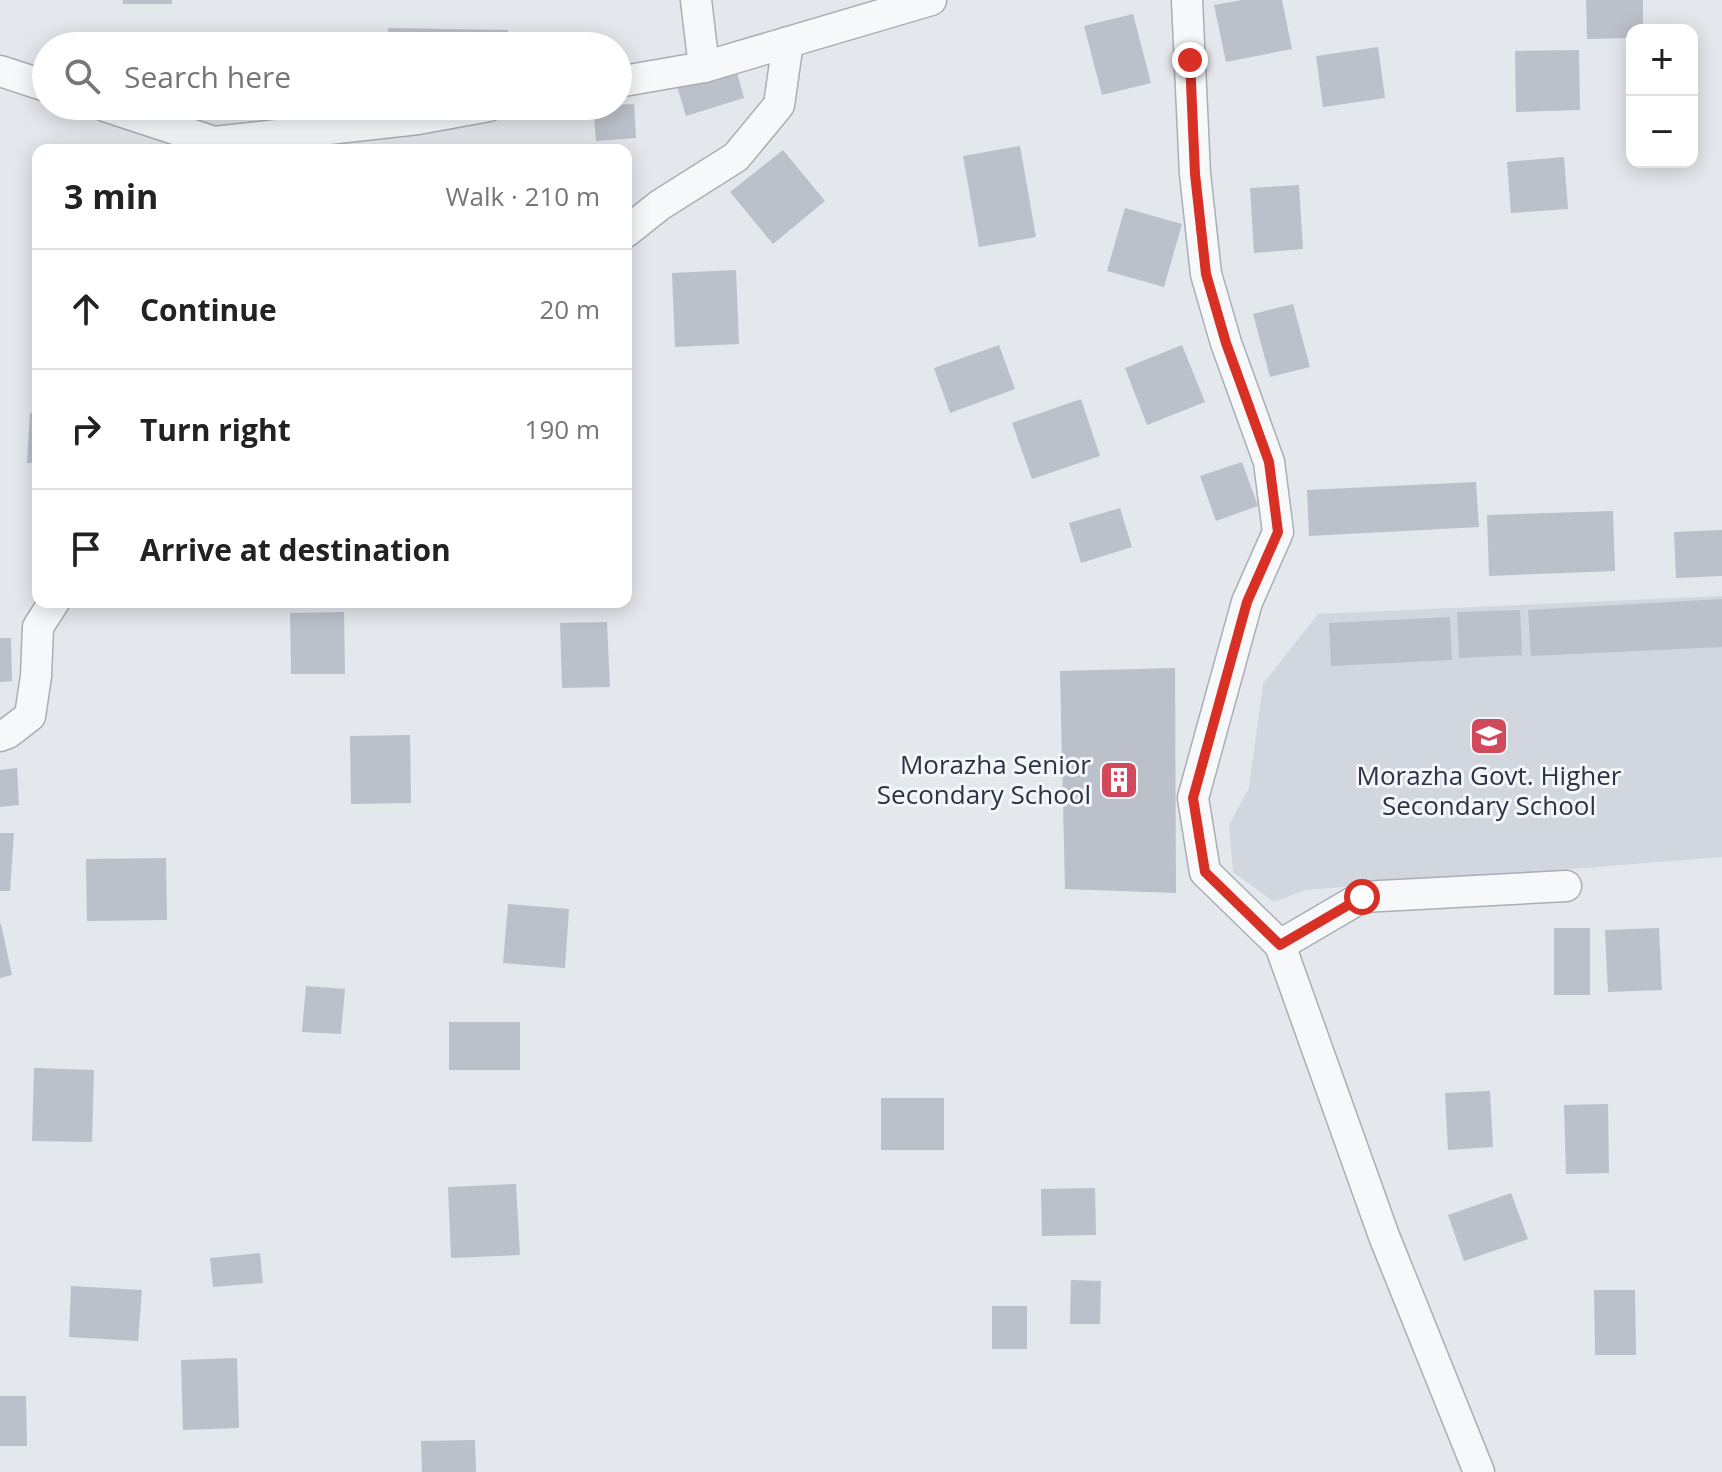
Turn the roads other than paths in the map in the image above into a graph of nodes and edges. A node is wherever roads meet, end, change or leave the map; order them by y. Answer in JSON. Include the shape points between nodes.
{"nodes":[{"id":1,"x":696,"y":0,"type":"edge"},
{"id":2,"x":931,"y":0,"type":"edge"},
{"id":3,"x":1187,"y":0,"type":"edge"},
{"id":4,"x":788,"y":42,"type":"junction"},
{"id":5,"x":704,"y":67,"type":"junction"},
{"id":6,"x":0,"y":71,"type":"edge"},
{"id":7,"x":632,"y":80,"type":"edge"},
{"id":8,"x":32,"y":81,"type":"edge"},
{"id":9,"x":147,"y":120,"type":"edge"},
{"id":10,"x":409,"y":120,"type":"edge"},
{"id":11,"x":632,"y":227,"type":"edge"},
{"id":12,"x":50,"y":608,"type":"edge"},
{"id":13,"x":0,"y":736,"type":"edge"},
{"id":14,"x":1566,"y":886,"type":"dead end"},
{"id":15,"x":1280,"y":945,"type":"junction"},
{"id":16,"x":1479,"y":1472,"type":"edge"}],
"edges":[{"from":1,"to":5,"type":"street"},
{"from":2,"to":4,"type":"street"},
{"from":3,"to":15,"type":"street","via":[[1195,174],[1206,274],[1269,462],[1278,532],[1247,602],[1193,798],[1205,872]]},
{"from":4,"to":5,"type":"street"},
{"from":4,"to":11,"type":"street","via":[[779,105],[736,157]]},
{"from":5,"to":7,"type":"street"},
{"from":6,"to":8,"type":"street"},
{"from":9,"to":10,"type":"street","via":[[214,142]]},
{"from":12,"to":13,"type":"street","via":[[38,627],[30,716]]},
{"from":14,"to":15,"type":"street","via":[[1362,897]]},
{"from":15,"to":16,"type":"street","via":[[1384,1236]]}]}
